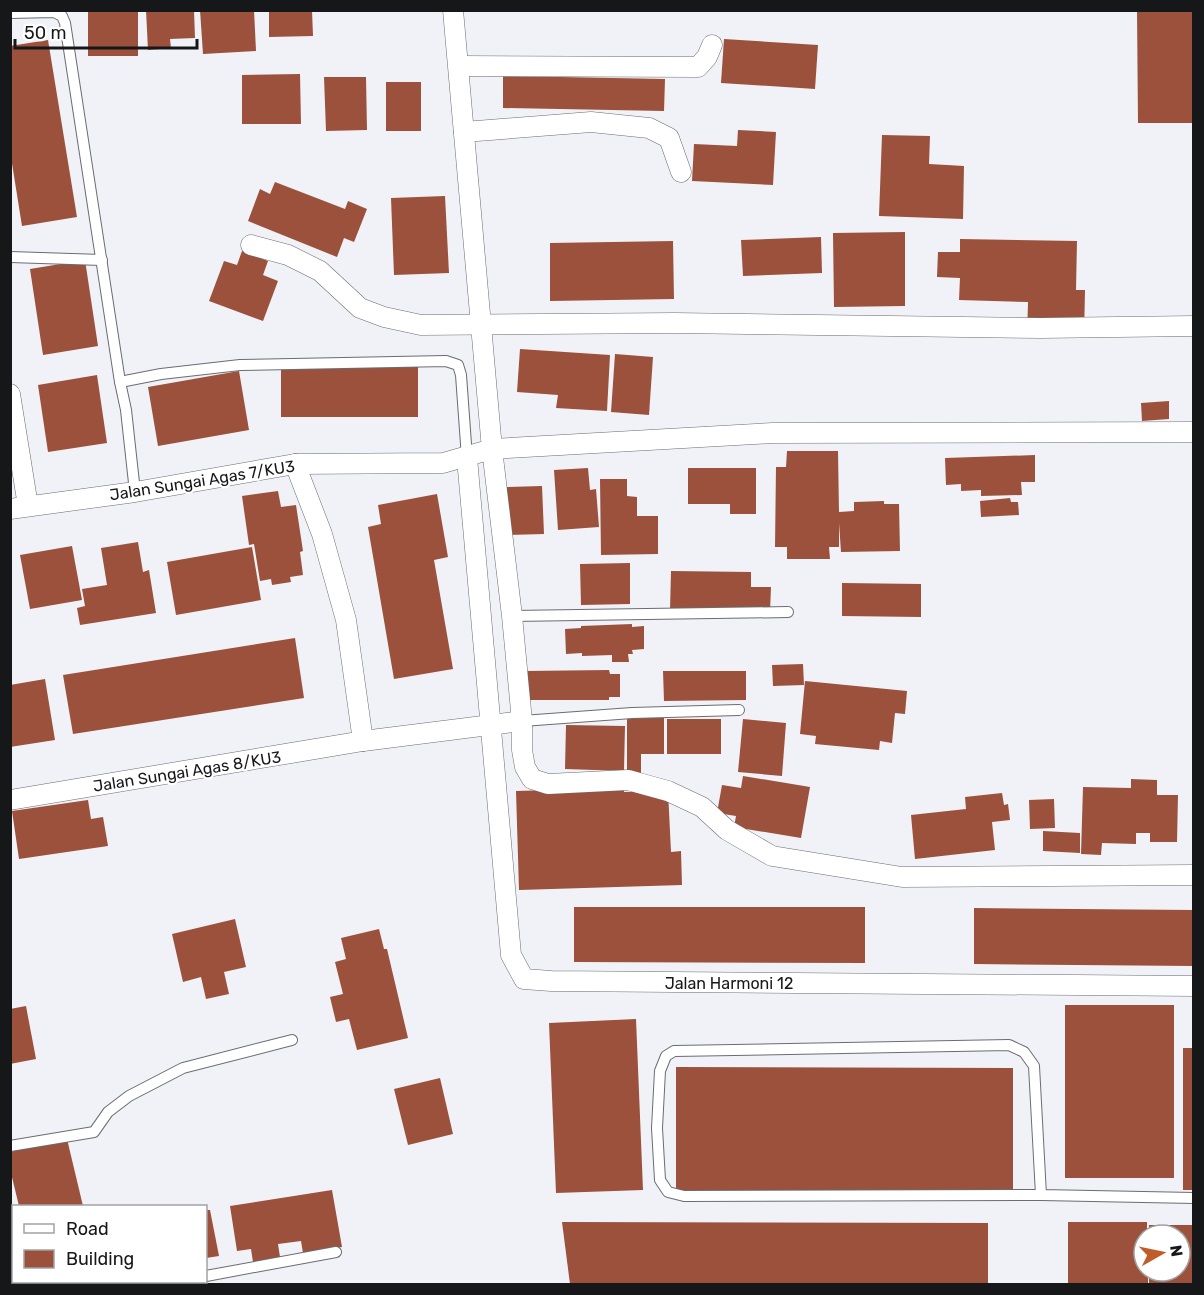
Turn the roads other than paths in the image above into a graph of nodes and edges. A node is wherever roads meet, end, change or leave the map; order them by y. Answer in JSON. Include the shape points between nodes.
{"nodes":[{"id":1,"x":453,"y":10,"type":"edge"},
{"id":2,"x":10,"y":13,"type":"edge"},
{"id":3,"x":65,"y":13,"type":"edge"},
{"id":4,"x":712,"y":45,"type":"dead end"},
{"id":5,"x":460,"y":66,"type":"junction"},
{"id":6,"x":464,"y":132,"type":"junction"},
{"id":7,"x":681,"y":172,"type":"dead end"},
{"id":8,"x":251,"y":245,"type":"dead end"},
{"id":9,"x":10,"y":257,"type":"edge"},
{"id":10,"x":102,"y":260,"type":"junction"},
{"id":11,"x":482,"y":326,"type":"junction"},
{"id":12,"x":1194,"y":326,"type":"edge"},
{"id":13,"x":120,"y":382,"type":"junction"},
{"id":14,"x":10,"y":394,"type":"edge"},
{"id":15,"x":1194,"y":432,"type":"edge"},
{"id":16,"x":492,"y":449,"type":"junction"},
{"id":17,"x":467,"y":458,"type":"junction"},
{"id":18,"x":295,"y":464,"type":"junction"},
{"id":19,"x":135,"y":492,"type":"junction"},
{"id":20,"x":19,"y":508,"type":"edge"},
{"id":21,"x":788,"y":612,"type":"dead end"},
{"id":22,"x":512,"y":616,"type":"junction"},
{"id":23,"x":739,"y":710,"type":"dead end"},
{"id":24,"x":522,"y":721,"type":"junction"},
{"id":25,"x":491,"y":724,"type":"junction"},
{"id":26,"x":363,"y":741,"type":"junction"},
{"id":27,"x":10,"y":800,"type":"edge"},
{"id":28,"x":1194,"y":875,"type":"edge"},
{"id":29,"x":1194,"y":986,"type":"edge"},
{"id":30,"x":292,"y":1040,"type":"dead end"},
{"id":31,"x":10,"y":1146,"type":"edge"},
{"id":32,"x":1041,"y":1195,"type":"junction"},
{"id":33,"x":1194,"y":1198,"type":"edge"},
{"id":34,"x":336,"y":1251,"type":"dead end"},
{"id":35,"x":207,"y":1276,"type":"edge"}],
"edges":[{"from":1,"to":5,"type":"street"},
{"from":2,"to":3,"type":"lane"},
{"from":3,"to":10,"type":"lane"},
{"from":4,"to":5,"type":"street","via":[[698,67]]},
{"from":5,"to":6,"type":"street"},
{"from":6,"to":7,"type":"street","via":[[591,122],[649,128],[669,138]]},
{"from":6,"to":11,"type":"street"},
{"from":8,"to":11,"type":"street","via":[[288,255],[320,271],[360,308],[384,317],[421,325]]},
{"from":9,"to":10,"type":"lane"},
{"from":10,"to":13,"type":"lane"},
{"from":11,"to":12,"type":"street"},
{"from":11,"to":16,"type":"street"},
{"from":13,"to":17,"type":"lane","via":[[240,365],[446,361],[458,365],[461,375]]},
{"from":13,"to":19,"type":"lane"},
{"from":14,"to":20,"type":"street"},
{"from":15,"to":16,"type":"street","name":"Jalan Sungai Agas 7/KU3","via":[[773,433]]},
{"from":16,"to":17,"type":"street","name":"Jalan Sungai Agas 7/KU3"},
{"from":16,"to":22,"type":"street"},
{"from":17,"to":18,"type":"street","name":"Jalan Sungai Agas 7/KU3","via":[[443,463]]},
{"from":17,"to":25,"type":"street"},
{"from":18,"to":19,"type":"street","name":"Jalan Sungai Agas 7/KU3"},
{"from":18,"to":26,"type":"street","via":[[322,534],[346,620]]},
{"from":19,"to":20,"type":"street","name":"Jalan Sungai Agas 7/KU3"},
{"from":21,"to":22,"type":"lane"},
{"from":22,"to":24,"type":"street"},
{"from":23,"to":24,"type":"lane"},
{"from":24,"to":25,"type":"street","name":"Jalan Sungai Agas 8/KU3"},
{"from":24,"to":28,"type":"street","via":[[522,750],[532,779],[548,784],[628,780],[668,791],[702,807],[727,830],[772,856],[902,877]]},
{"from":25,"to":26,"type":"street","name":"Jalan Sungai Agas 8/KU3"},
{"from":25,"to":29,"type":"street","name":"Jalan Harmoni 12","via":[[511,955],[524,979]]},
{"from":26,"to":27,"type":"street","name":"Jalan Sungai Agas 8/KU3"},
{"from":30,"to":31,"type":"lane","via":[[183,1068],[129,1096],[108,1112],[94,1132]]},
{"from":32,"to":32,"type":"lane","via":[[684,1196],[668,1192],[660,1180],[660,1071],[666,1056],[674,1051],[1009,1045],[1024,1052],[1034,1066]]},
{"from":32,"to":33,"type":"lane"},
{"from":34,"to":35,"type":"lane"}]}
